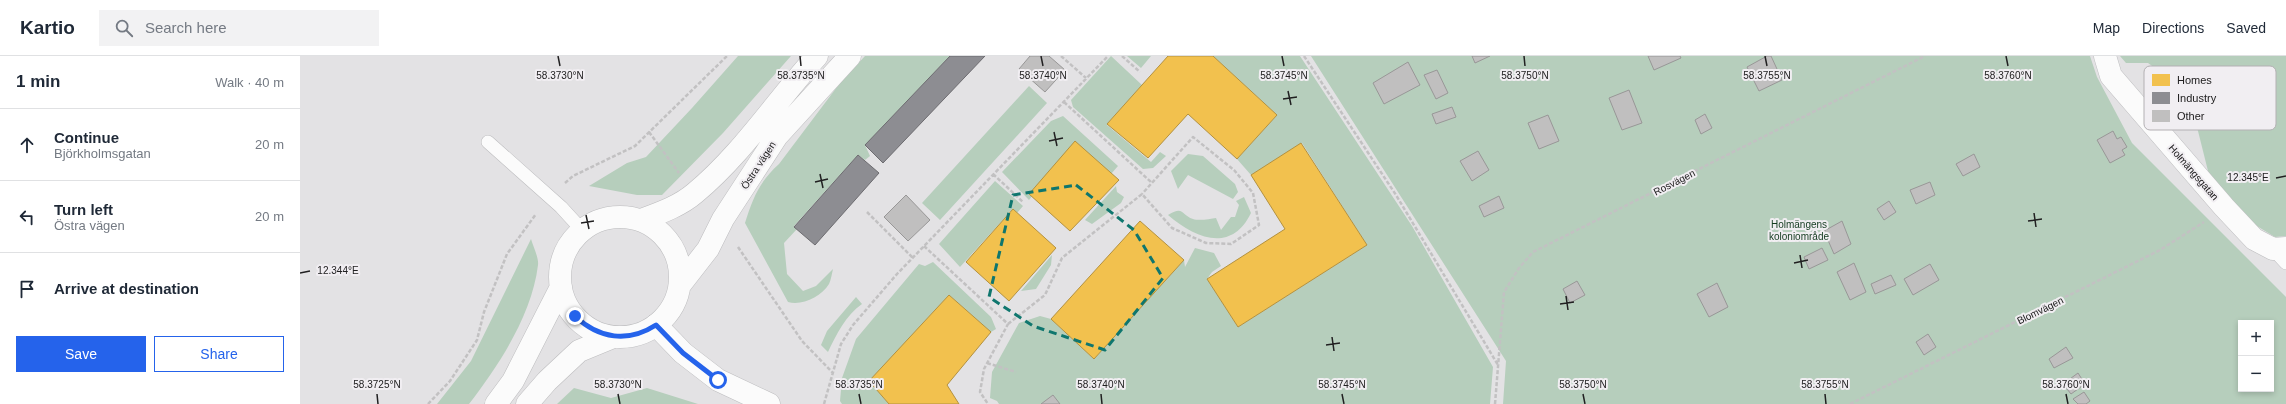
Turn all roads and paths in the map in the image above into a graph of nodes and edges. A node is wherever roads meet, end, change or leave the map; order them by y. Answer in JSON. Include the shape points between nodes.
{"nodes":[{"id":1,"x":817,"y":56,"type":"edge"},
{"id":2,"x":850,"y":56,"type":"edge"},
{"id":3,"x":1061,"y":56,"type":"edge"},
{"id":4,"x":1108,"y":56,"type":"edge"},
{"id":5,"x":1122,"y":56,"type":"edge"},
{"id":6,"x":1304,"y":56,"type":"edge"},
{"id":7,"x":1925,"y":56,"type":"edge"},
{"id":8,"x":2105,"y":56,"type":"edge"},
{"id":9,"x":1140,"y":72,"type":"dead end"},
{"id":10,"x":1086,"y":78,"type":"junction"},
{"id":11,"x":1064,"y":102,"type":"junction"},
{"id":12,"x":2144,"y":114,"type":"edge"},
{"id":13,"x":2158,"y":130,"type":"edge"},
{"id":14,"x":649,"y":132,"type":"dead end"},
{"id":15,"x":488,"y":142,"type":"dead end"},
{"id":16,"x":993,"y":174,"type":"junction"},
{"id":17,"x":1152,"y":183,"type":"junction"},
{"id":18,"x":695,"y":194,"type":"junction"},
{"id":19,"x":1142,"y":194,"type":"junction"},
{"id":20,"x":1023,"y":202,"type":"dead end"},
{"id":21,"x":2224,"y":207,"type":"junction"},
{"id":22,"x":867,"y":212,"type":"dead end"},
{"id":23,"x":641,"y":220,"type":"junction"},
{"id":24,"x":721,"y":222,"type":"junction"},
{"id":25,"x":582,"y":230,"type":"junction"},
{"id":26,"x":924,"y":246,"type":"junction"},
{"id":27,"x":2282,"y":253,"type":"edge"},
{"id":28,"x":913,"y":258,"type":"junction"},
{"id":29,"x":680,"y":285,"type":"junction"},
{"id":30,"x":561,"y":287,"type":"junction"},
{"id":31,"x":1008,"y":324,"type":"junction"},
{"id":32,"x":656,"y":325,"type":"junction"},
{"id":33,"x":613,"y":337,"type":"junction"},
{"id":34,"x":987,"y":363,"type":"junction"},
{"id":35,"x":1498,"y":366,"type":"junction"},
{"id":36,"x":1016,"y":372,"type":"dead end"},
{"id":37,"x":833,"y":374,"type":"junction"},
{"id":38,"x":496,"y":404,"type":"edge"},
{"id":39,"x":527,"y":404,"type":"edge"},
{"id":40,"x":769,"y":404,"type":"edge"},
{"id":41,"x":824,"y":404,"type":"edge"},
{"id":42,"x":988,"y":404,"type":"edge"},
{"id":43,"x":1495,"y":404,"type":"edge"},
{"id":44,"x":1850,"y":404,"type":"edge"}],
"edges":[{"from":1,"to":18,"type":"street","name":"Östra vägen","via":[[726,165]]},
{"from":2,"to":24,"type":"street","name":"Östra vägen","via":[[777,136]]},
{"from":3,"to":10,"type":"path"},
{"from":4,"to":10,"type":"path"},
{"from":5,"to":9,"type":"path"},
{"from":6,"to":35,"type":"path","via":[[1396,195]]},
{"from":7,"to":35,"type":"path","name":"Rosvägen","via":[[1533,252],[1504,292]]},
{"from":8,"to":12,"type":"street","name":"Holmängsgatan","via":[[2111,76]]},
{"from":10,"to":11,"type":"path"},
{"from":11,"to":16,"type":"path"},
{"from":11,"to":17,"type":"path"},
{"from":13,"to":21,"type":"street","name":"Holmängsgatan"},
{"from":14,"to":18,"type":"path"},
{"from":15,"to":25,"type":"lane","via":[[561,207]]},
{"from":16,"to":20,"type":"path"},
{"from":16,"to":26,"type":"path"},
{"from":17,"to":19,"type":"path"},
{"from":17,"to":19,"type":"path","via":[[1193,137],[1234,170],[1253,193],[1259,225],[1231,244],[1206,243],[1172,228]]},
{"from":18,"to":23,"type":"street","name":"Östra vägen","via":[[670,209]]},
{"from":19,"to":31,"type":"path","via":[[1062,258],[1046,295]]},
{"from":21,"to":27,"type":"street","name":"Holmängsgatan","via":[[2254,239]]},
{"from":21,"to":44,"type":"path","name":"Blomvägen","via":[[2160,250]]},
{"from":22,"to":28,"type":"path"},
{"from":23,"to":25,"type":"street","name":"Östra vägen","via":[[631,217],[610,218],[600,220]]},
{"from":23,"to":29,"type":"street","name":"Östra vägen","via":[[661,232],[672,246],[678,262]]},
{"from":24,"to":29,"type":"street","name":"Östra vägen","via":[[708,249]]},
{"from":24,"to":37,"type":"path","via":[[802,341]]},
{"from":25,"to":30,"type":"street","name":"Östra vägen","via":[[568,246],[564,256],[560,276]]},
{"from":26,"to":28,"type":"path"},
{"from":26,"to":31,"type":"path"},
{"from":28,"to":37,"type":"path","via":[[853,325],[841,344]]},
{"from":29,"to":32,"type":"street","name":"Östra vägen","via":[[675,303]]},
{"from":30,"to":33,"type":"street","name":"Östra vägen","via":[[568,307],[575,316],[592,330]]},
{"from":30,"to":38,"type":"street","name":"Östra vägen","via":[[513,381]]},
{"from":31,"to":34,"type":"path"},
{"from":32,"to":33,"type":"street","name":"Östra vägen","via":[[636,335]]},
{"from":32,"to":40,"type":"street","via":[[683,353],[718,380]]},
{"from":33,"to":39,"type":"street","name":"Östra vägen","via":[[579,352],[547,381]]},
{"from":34,"to":36,"type":"path"},
{"from":34,"to":42,"type":"path","via":[[980,392]]},
{"from":35,"to":43,"type":"path","name":"Rosvägen"},
{"from":37,"to":41,"type":"path"}]}
